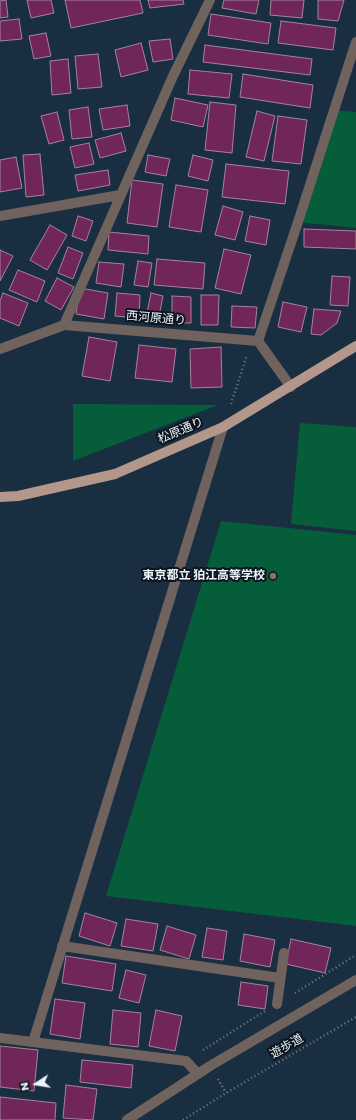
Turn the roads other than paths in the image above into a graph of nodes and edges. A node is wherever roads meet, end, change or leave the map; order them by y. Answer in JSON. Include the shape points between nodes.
{"nodes":[{"id":1,"x":210,"y":0,"type":"edge"},
{"id":2,"x":356,"y":42,"type":"edge"},
{"id":3,"x":120,"y":195,"type":"junction"},
{"id":4,"x":0,"y":216,"type":"edge"},
{"id":5,"x":64,"y":325,"type":"junction"},
{"id":6,"x":258,"y":341,"type":"junction"},
{"id":7,"x":356,"y":346,"type":"edge"},
{"id":8,"x":0,"y":349,"type":"edge"},
{"id":9,"x":291,"y":387,"type":"junction"},
{"id":10,"x":223,"y":427,"type":"junction"},
{"id":11,"x":0,"y":497,"type":"edge"},
{"id":12,"x":62,"y":946,"type":"junction"},
{"id":13,"x":284,"y":953,"type":"dead end"},
{"id":14,"x":280,"y":978,"type":"junction"},
{"id":15,"x":356,"y":980,"type":"edge"},
{"id":16,"x":277,"y":1004,"type":"dead end"},
{"id":17,"x":0,"y":1038,"type":"edge"},
{"id":18,"x":33,"y":1042,"type":"junction"},
{"id":19,"x":198,"y":1074,"type":"junction"},
{"id":20,"x":127,"y":1120,"type":"edge"}],
"edges":[{"from":1,"to":3,"type":"street"},
{"from":2,"to":6,"type":"street"},
{"from":3,"to":4,"type":"street"},
{"from":3,"to":5,"type":"street"},
{"from":5,"to":6,"type":"street","name":"西河原通り"},
{"from":5,"to":8,"type":"street","name":"西河原通り"},
{"from":6,"to":9,"type":"street"},
{"from":7,"to":9,"type":"main road","name":"松原通り"},
{"from":9,"to":10,"type":"main road","name":"松原通り"},
{"from":10,"to":11,"type":"main road","name":"松原通り","via":[[115,474],[18,496]]},
{"from":10,"to":12,"type":"street"},
{"from":12,"to":14,"type":"street"},
{"from":12,"to":18,"type":"street"},
{"from":13,"to":14,"type":"street"},
{"from":14,"to":16,"type":"street"},
{"from":15,"to":19,"type":"street"},
{"from":17,"to":18,"type":"street"},
{"from":18,"to":19,"type":"street","via":[[186,1061]]},
{"from":19,"to":20,"type":"street"}]}
